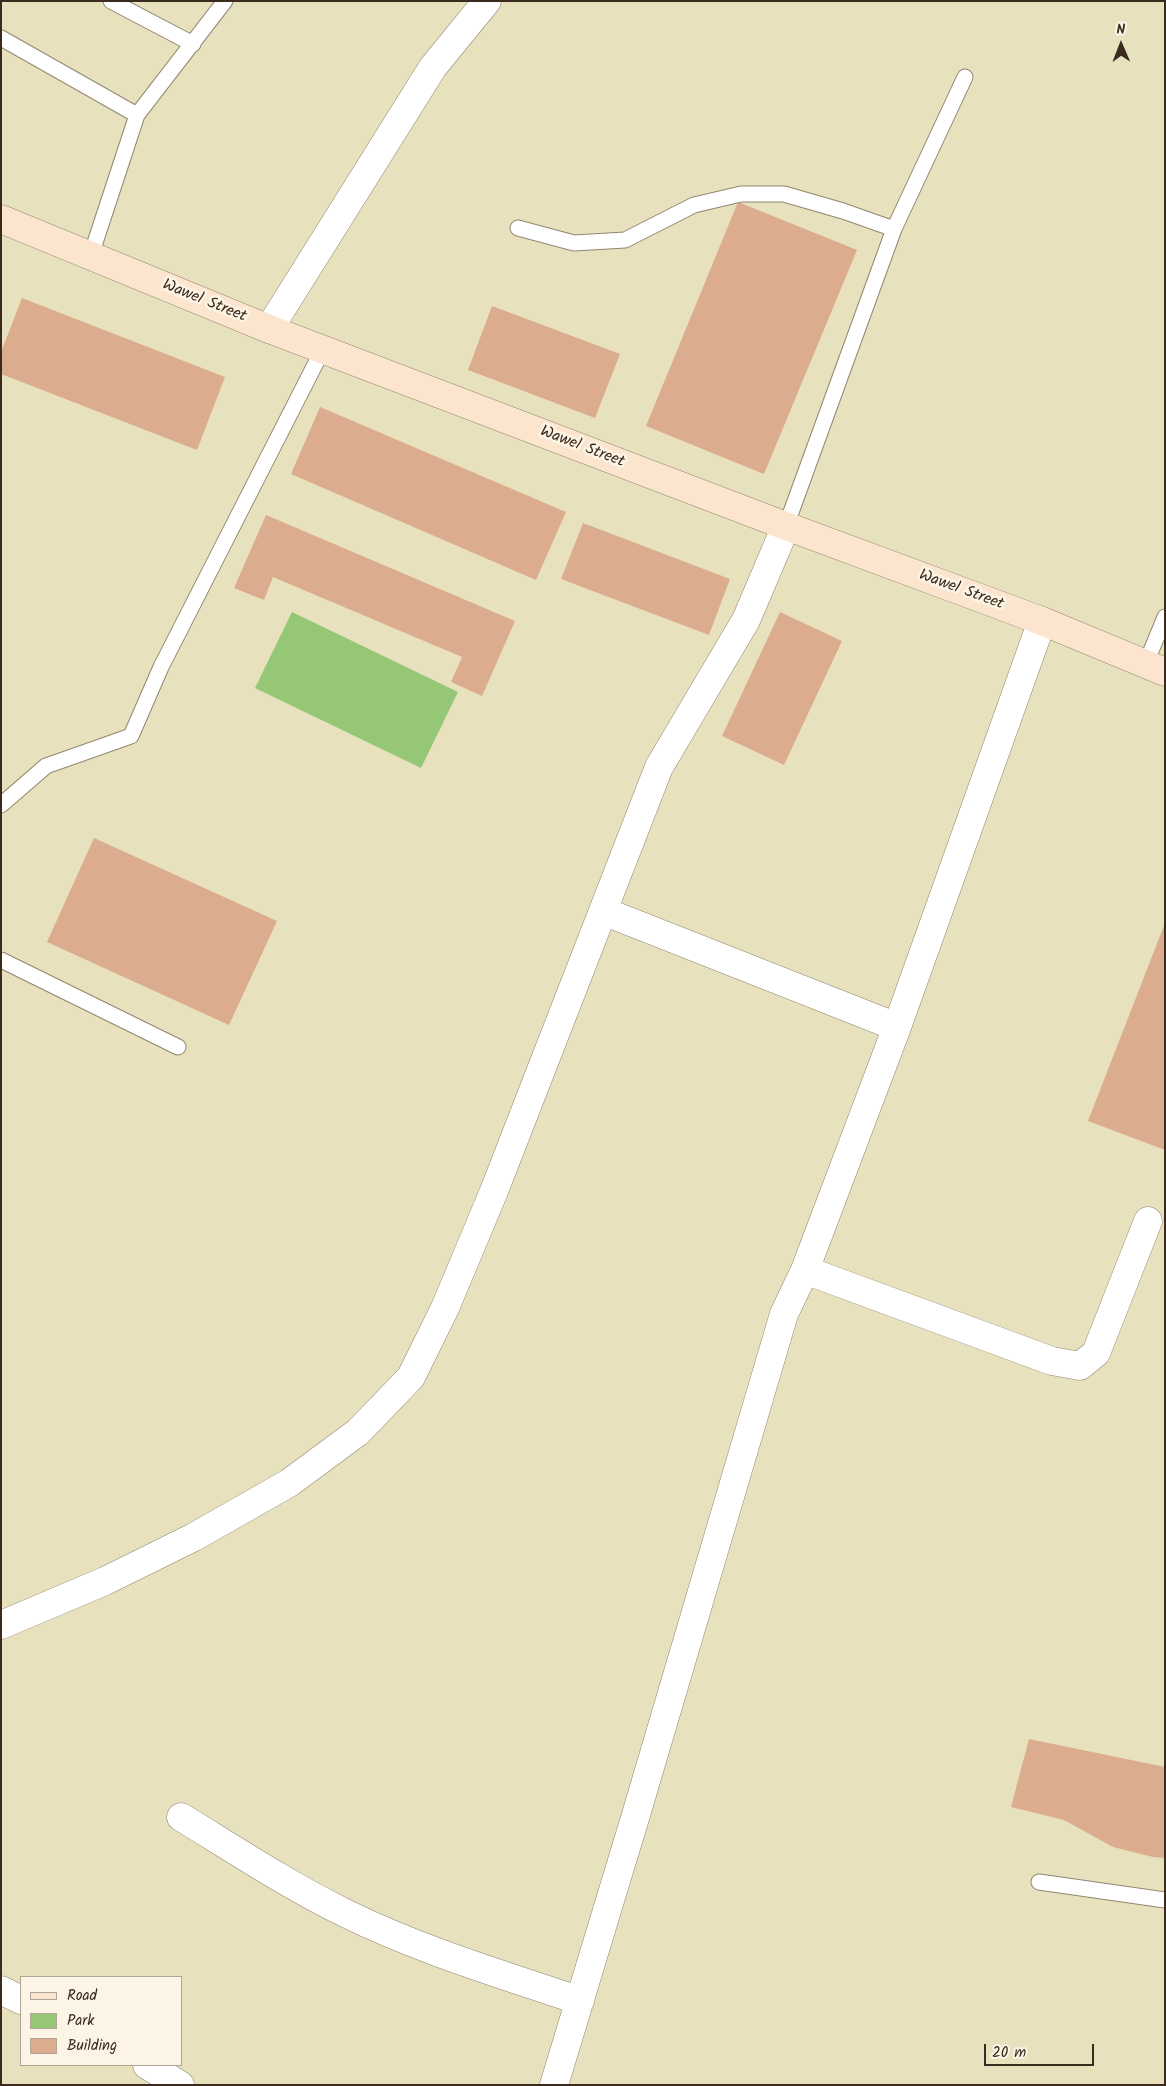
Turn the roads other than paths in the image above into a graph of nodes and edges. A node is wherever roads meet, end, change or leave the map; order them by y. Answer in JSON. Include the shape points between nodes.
{"nodes":[{"id":1,"x":111,"y":1,"type":"edge"},
{"id":2,"x":225,"y":1,"type":"edge"},
{"id":3,"x":487,"y":1,"type":"edge"},
{"id":4,"x":1,"y":38,"type":"edge"},
{"id":5,"x":192,"y":44,"type":"junction"},
{"id":6,"x":965,"y":77,"type":"dead end"},
{"id":7,"x":137,"y":115,"type":"junction"},
{"id":8,"x":1,"y":219,"type":"edge"},
{"id":9,"x":518,"y":228,"type":"dead end"},
{"id":10,"x":894,"y":229,"type":"junction"},
{"id":11,"x":91,"y":255,"type":"junction"},
{"id":12,"x":269,"y":329,"type":"junction"},
{"id":13,"x":323,"y":349,"type":"junction"},
{"id":14,"x":786,"y":526,"type":"junction"},
{"id":15,"x":1165,"y":617,"type":"edge"},
{"id":16,"x":1042,"y":621,"type":"junction"},
{"id":17,"x":1155,"y":667,"type":"edge"},
{"id":18,"x":1,"y":805,"type":"edge"},
{"id":19,"x":604,"y":911,"type":"junction"},
{"id":20,"x":1,"y":960,"type":"edge"},
{"id":21,"x":897,"y":1027,"type":"junction"},
{"id":22,"x":178,"y":1048,"type":"dead end"},
{"id":23,"x":1148,"y":1221,"type":"dead end"},
{"id":24,"x":805,"y":1270,"type":"junction"},
{"id":25,"x":1,"y":1625,"type":"edge"},
{"id":26,"x":181,"y":1817,"type":"dead end"},
{"id":27,"x":1039,"y":1882,"type":"dead end"},
{"id":28,"x":1165,"y":1900,"type":"edge"},
{"id":29,"x":1,"y":1990,"type":"edge"},
{"id":30,"x":20,"y":2000,"type":"edge"},
{"id":31,"x":580,"y":2001,"type":"junction"},
{"id":32,"x":149,"y":2066,"type":"edge"},
{"id":33,"x":180,"y":2085,"type":"edge"},
{"id":34,"x":554,"y":2085,"type":"edge"}],
"edges":[{"from":1,"to":5,"type":"lane"},
{"from":2,"to":5,"type":"lane"},
{"from":3,"to":12,"type":"street","via":[[433,66]]},
{"from":4,"to":7,"type":"lane"},
{"from":5,"to":7,"type":"lane"},
{"from":6,"to":10,"type":"lane"},
{"from":7,"to":11,"type":"lane"},
{"from":8,"to":11,"type":"main road","name":"Wawel Street"},
{"from":9,"to":10,"type":"lane","via":[[574,243],[625,240],[694,205],[741,194],[784,194]]},
{"from":10,"to":14,"type":"lane"},
{"from":11,"to":12,"type":"main road","name":"Wawel Street"},
{"from":12,"to":13,"type":"main road","name":"Wawel Street"},
{"from":13,"to":14,"type":"main road","name":"Wawel Street"},
{"from":13,"to":18,"type":"lane","via":[[161,667],[131,736],[46,766]]},
{"from":14,"to":16,"type":"main road","name":"Wawel Street"},
{"from":14,"to":19,"type":"street","via":[[746,620],[659,767]]},
{"from":15,"to":17,"type":"lane"},
{"from":16,"to":17,"type":"main road","name":"Wawel Street"},
{"from":16,"to":21,"type":"street"},
{"from":19,"to":21,"type":"street"},
{"from":19,"to":25,"type":"street","via":[[494,1191],[445,1308],[411,1378],[358,1432],[289,1483],[194,1537],[105,1581]]},
{"from":20,"to":22,"type":"lane"},
{"from":21,"to":24,"type":"street"},
{"from":23,"to":24,"type":"street","via":[[1096,1353],[1080,1366],[1052,1361]]},
{"from":24,"to":31,"type":"street","via":[[784,1314]]},
{"from":26,"to":31,"type":"street","via":[[345,1913],[402,1939]]},
{"from":27,"to":28,"type":"lane"},
{"from":29,"to":30,"type":"street"},
{"from":31,"to":34,"type":"street"},
{"from":32,"to":33,"type":"street"}]}
